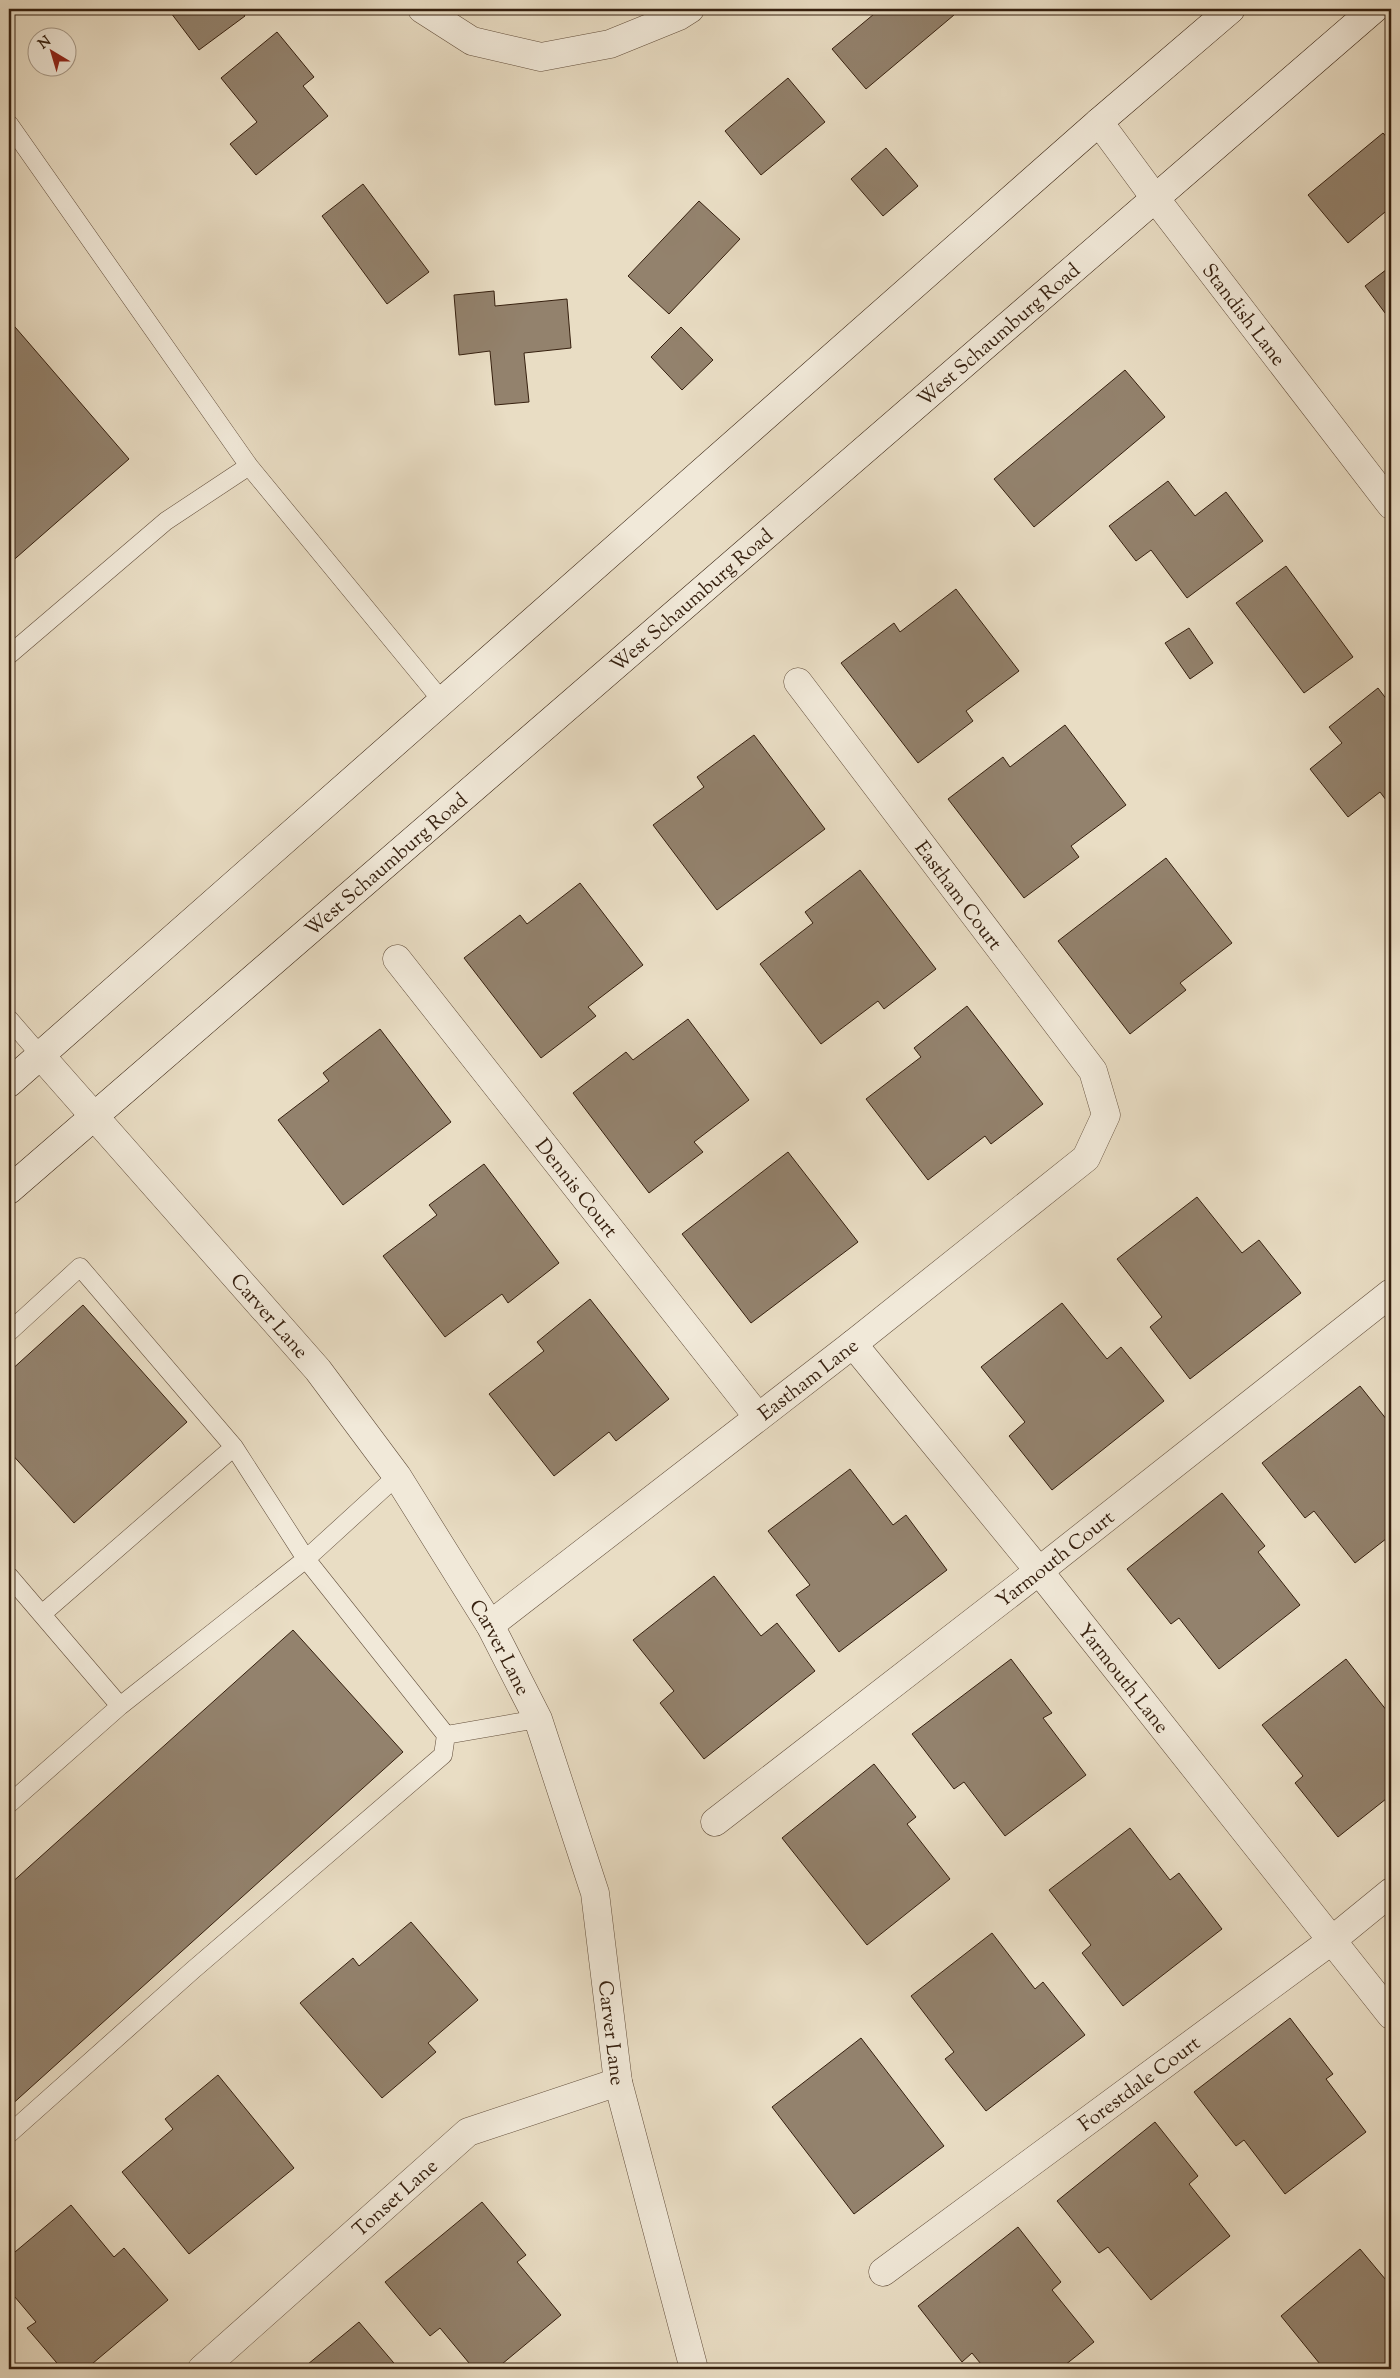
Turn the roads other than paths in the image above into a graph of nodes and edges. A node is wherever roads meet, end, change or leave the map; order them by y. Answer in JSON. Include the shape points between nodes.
{"nodes":[{"id":1,"x":422,"y":9,"type":"edge"},
{"id":2,"x":690,"y":9,"type":"edge"},
{"id":3,"x":1231,"y":9,"type":"edge"},
{"id":4,"x":1374,"y":9,"type":"edge"},
{"id":5,"x":1100,"y":122,"type":"junction"},
{"id":6,"x":10,"y":130,"type":"edge"},
{"id":7,"x":1155,"y":198,"type":"junction"},
{"id":8,"x":249,"y":466,"type":"junction"},
{"id":9,"x":1391,"y":505,"type":"edge"},
{"id":10,"x":9,"y":655,"type":"edge"},
{"id":11,"x":798,"y":682,"type":"dead end"},
{"id":12,"x":444,"y":702,"type":"junction"},
{"id":13,"x":397,"y":960,"type":"dead end"},
{"id":14,"x":9,"y":1019,"type":"edge"},
{"id":15,"x":41,"y":1056,"type":"junction"},
{"id":16,"x":9,"y":1083,"type":"edge"},
{"id":17,"x":95,"y":1116,"type":"junction"},
{"id":18,"x":1106,"y":1116,"type":"joint"},
{"id":19,"x":9,"y":1190,"type":"edge"},
{"id":20,"x":1391,"y":1293,"type":"edge"},
{"id":21,"x":9,"y":1332,"type":"edge"},
{"id":22,"x":853,"y":1344,"type":"junction"},
{"id":23,"x":758,"y":1417,"type":"junction"},
{"id":24,"x":234,"y":1447,"type":"junction"},
{"id":25,"x":397,"y":1476,"type":"junction"},
{"id":26,"x":306,"y":1559,"type":"junction"},
{"id":27,"x":1039,"y":1571,"type":"junction"},
{"id":28,"x":9,"y":1576,"type":"edge"},
{"id":29,"x":42,"y":1614,"type":"junction"},
{"id":30,"x":490,"y":1625,"type":"junction"},
{"id":31,"x":120,"y":1706,"type":"junction"},
{"id":32,"x":538,"y":1719,"type":"junction"},
{"id":33,"x":446,"y":1735,"type":"junction"},
{"id":34,"x":9,"y":1804,"type":"edge"},
{"id":35,"x":715,"y":1822,"type":"dead end"},
{"id":36,"x":1391,"y":1892,"type":"edge"},
{"id":37,"x":1331,"y":1941,"type":"junction"},
{"id":38,"x":1391,"y":2015,"type":"edge"},
{"id":39,"x":618,"y":2082,"type":"junction"},
{"id":40,"x":9,"y":2134,"type":"edge"},
{"id":41,"x":884,"y":2272,"type":"dead end"},
{"id":42,"x":202,"y":2369,"type":"edge"},
{"id":43,"x":694,"y":2369,"type":"edge"}],
"edges":[{"from":1,"to":2,"type":"street","via":[[472,41],[541,57],[610,44]]},
{"from":3,"to":5,"type":"street"},
{"from":4,"to":7,"type":"street","name":"West Schaumburg Road"},
{"from":5,"to":7,"type":"street","name":"Standish Lane"},
{"from":5,"to":12,"type":"street"},
{"from":6,"to":8,"type":"lane"},
{"from":7,"to":9,"type":"street","name":"Standish Lane"},
{"from":7,"to":17,"type":"street","name":"West Schaumburg Road"},
{"from":8,"to":10,"type":"lane","via":[[166,521]]},
{"from":8,"to":12,"type":"lane"},
{"from":11,"to":18,"type":"street","name":"Eastham Court","via":[[1093,1071]]},
{"from":12,"to":15,"type":"street"},
{"from":13,"to":23,"type":"street","name":"Dennis Court"},
{"from":14,"to":15,"type":"lane"},
{"from":15,"to":16,"type":"street"},
{"from":15,"to":17,"type":"street","name":"Carver Lane"},
{"from":17,"to":19,"type":"street","name":"West Schaumburg Road"},
{"from":17,"to":25,"type":"street","name":"Carver Lane","via":[[318,1370]]},
{"from":18,"to":22,"type":"street","name":"Eastham Lane","via":[[1086,1158]]},
{"from":20,"to":27,"type":"street","name":"Yarmouth Court"},
{"from":21,"to":24,"type":"lane","via":[[80,1267]]},
{"from":22,"to":23,"type":"street","name":"Eastham Lane"},
{"from":22,"to":27,"type":"street","name":"Yarmouth Lane"},
{"from":23,"to":30,"type":"street","name":"Eastham Lane"},
{"from":24,"to":26,"type":"lane"},
{"from":24,"to":29,"type":"lane"},
{"from":25,"to":26,"type":"lane"},
{"from":25,"to":30,"type":"street","name":"Carver Lane"},
{"from":26,"to":31,"type":"lane"},
{"from":26,"to":33,"type":"lane"},
{"from":27,"to":35,"type":"street","name":"Yarmouth Court"},
{"from":27,"to":37,"type":"street","name":"Yarmouth Lane"},
{"from":28,"to":29,"type":"lane"},
{"from":29,"to":31,"type":"lane"},
{"from":30,"to":32,"type":"street","name":"Carver Lane"},
{"from":31,"to":34,"type":"lane"},
{"from":32,"to":33,"type":"lane"},
{"from":32,"to":39,"type":"street","name":"Carver Lane","via":[[595,1893]]},
{"from":33,"to":40,"type":"lane","via":[[443,1755]]},
{"from":36,"to":37,"type":"street","name":"Forestdale Court"},
{"from":37,"to":38,"type":"street","name":"Yarmouth Lane"},
{"from":37,"to":41,"type":"street","name":"Forestdale Court"},
{"from":39,"to":42,"type":"street","name":"Tonset Lane","via":[[468,2132]]},
{"from":39,"to":43,"type":"street","name":"Carver Lane"}]}
